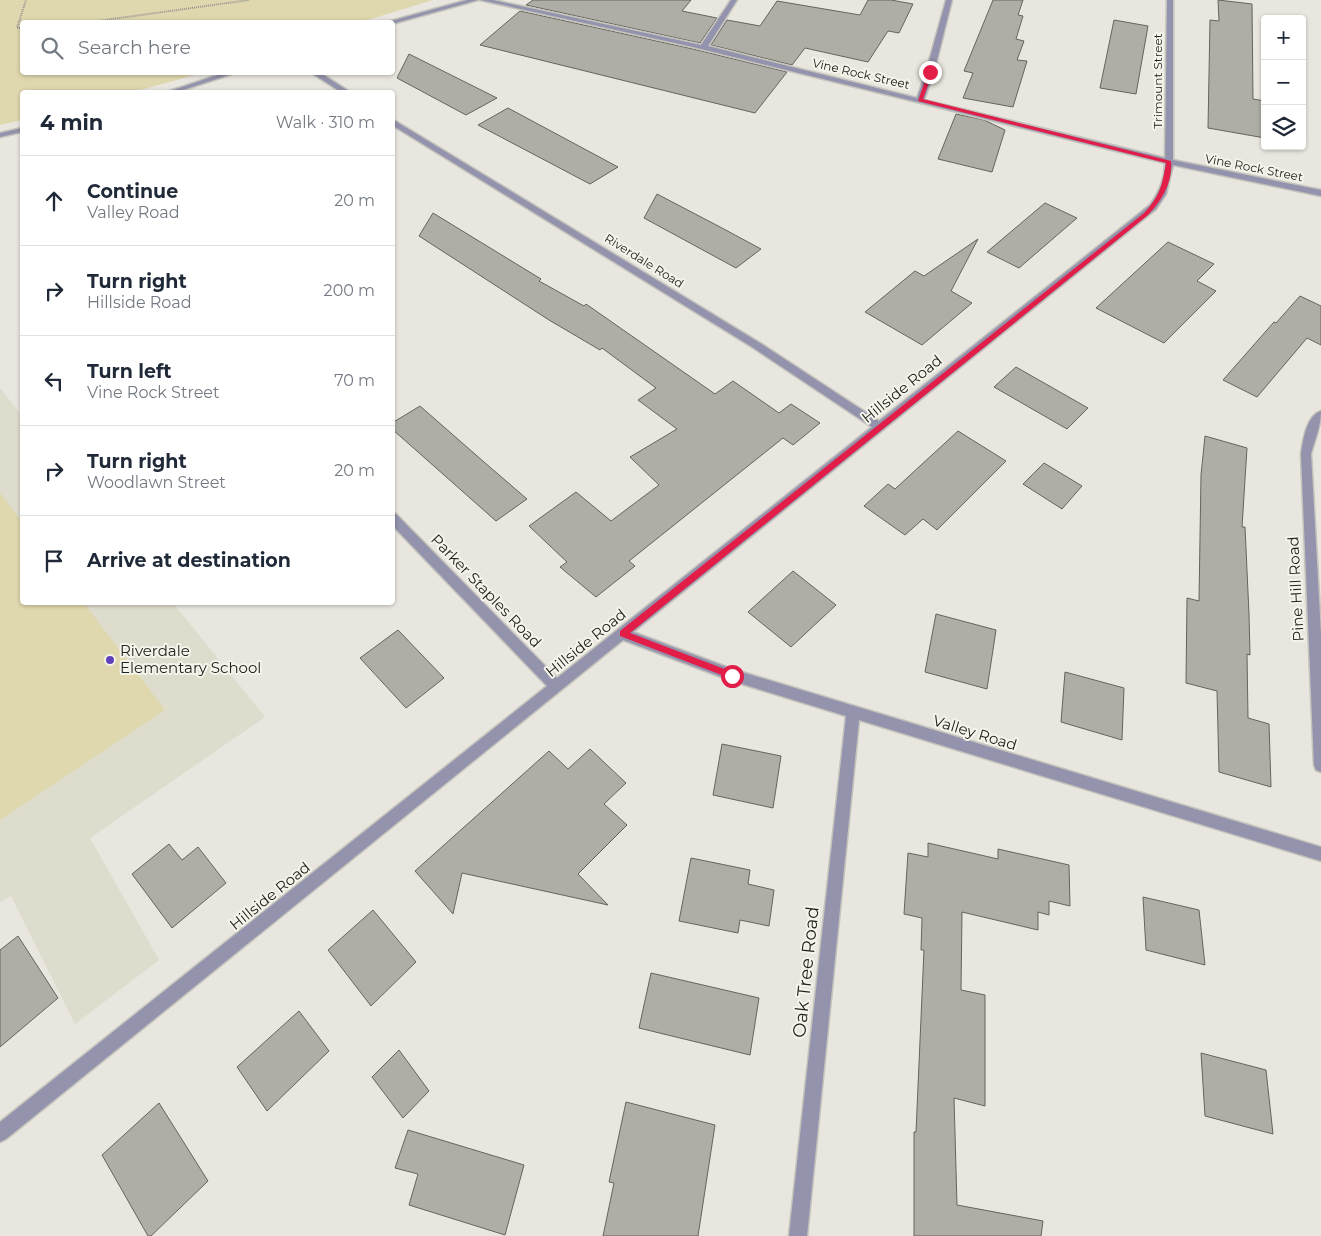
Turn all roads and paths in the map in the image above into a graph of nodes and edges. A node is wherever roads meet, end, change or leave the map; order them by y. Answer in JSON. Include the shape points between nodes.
{"nodes":[{"id":1,"x":26,"y":0,"type":"edge"},
{"id":2,"x":249,"y":0,"type":"edge"},
{"id":3,"x":476,"y":0,"type":"edge"},
{"id":4,"x":482,"y":0,"type":"edge"},
{"id":5,"x":734,"y":0,"type":"edge"},
{"id":6,"x":949,"y":0,"type":"edge"},
{"id":7,"x":1170,"y":0,"type":"edge"},
{"id":8,"x":105,"y":20,"type":"edge"},
{"id":9,"x":395,"y":21,"type":"edge"},
{"id":10,"x":20,"y":28,"type":"edge"},
{"id":11,"x":703,"y":48,"type":"junction"},
{"id":12,"x":225,"y":75,"type":"edge"},
{"id":13,"x":318,"y":75,"type":"edge"},
{"id":14,"x":177,"y":90,"type":"edge"},
{"id":15,"x":343,"y":90,"type":"edge"},
{"id":16,"x":920,"y":100,"type":"junction"},
{"id":17,"x":395,"y":123,"type":"edge"},
{"id":18,"x":20,"y":130,"type":"edge"},
{"id":19,"x":0,"y":135,"type":"edge"},
{"id":20,"x":1169,"y":162,"type":"junction"},
{"id":21,"x":1321,"y":193,"type":"edge"},
{"id":22,"x":1321,"y":415,"type":"edge"},
{"id":23,"x":880,"y":427,"type":"junction"},
{"id":24,"x":395,"y":520,"type":"edge"},
{"id":25,"x":1316,"y":546,"type":"edge"},
{"id":26,"x":623,"y":634,"type":"junction"},
{"id":27,"x":557,"y":687,"type":"junction"},
{"id":28,"x":854,"y":713,"type":"junction"},
{"id":29,"x":1321,"y":765,"type":"edge"},
{"id":30,"x":1321,"y":854,"type":"edge"},
{"id":31,"x":0,"y":1133,"type":"edge"},
{"id":32,"x":798,"y":1236,"type":"edge"}],
"edges":[{"from":1,"to":10,"type":"path","via":[[17,28]]},
{"from":2,"to":8,"type":"path"},
{"from":3,"to":9,"type":"street"},
{"from":4,"to":11,"type":"street","name":"Vine Rock Street"},
{"from":5,"to":11,"type":"street"},
{"from":6,"to":16,"type":"street"},
{"from":7,"to":20,"type":"street","name":"Trimount Street"},
{"from":11,"to":16,"type":"street","name":"Vine Rock Street"},
{"from":12,"to":14,"type":"street"},
{"from":13,"to":15,"type":"street"},
{"from":16,"to":20,"type":"street","name":"Vine Rock Street"},
{"from":17,"to":23,"type":"street","name":"Riverdale Road","via":[[748,340]]},
{"from":18,"to":19,"type":"street"},
{"from":20,"to":21,"type":"street","name":"Vine Rock Street"},
{"from":20,"to":23,"type":"street","name":"Hillside Road","via":[[1162,194],[1146,214]]},
{"from":22,"to":25,"type":"street","name":"Pine Hill Road","via":[[1311,430],[1306,454]]},
{"from":23,"to":26,"type":"street","name":"Hillside Road"},
{"from":24,"to":27,"type":"street","name":"Parker Staples Road"},
{"from":25,"to":29,"type":"street","name":"Pine Hill Road"},
{"from":26,"to":27,"type":"street","name":"Hillside Road"},
{"from":26,"to":28,"type":"street","name":"Valley Road","via":[[699,664]]},
{"from":27,"to":31,"type":"street","name":"Hillside Road"},
{"from":28,"to":30,"type":"street","name":"Valley Road"},
{"from":28,"to":32,"type":"street","name":"Oak Tree Road"}]}
